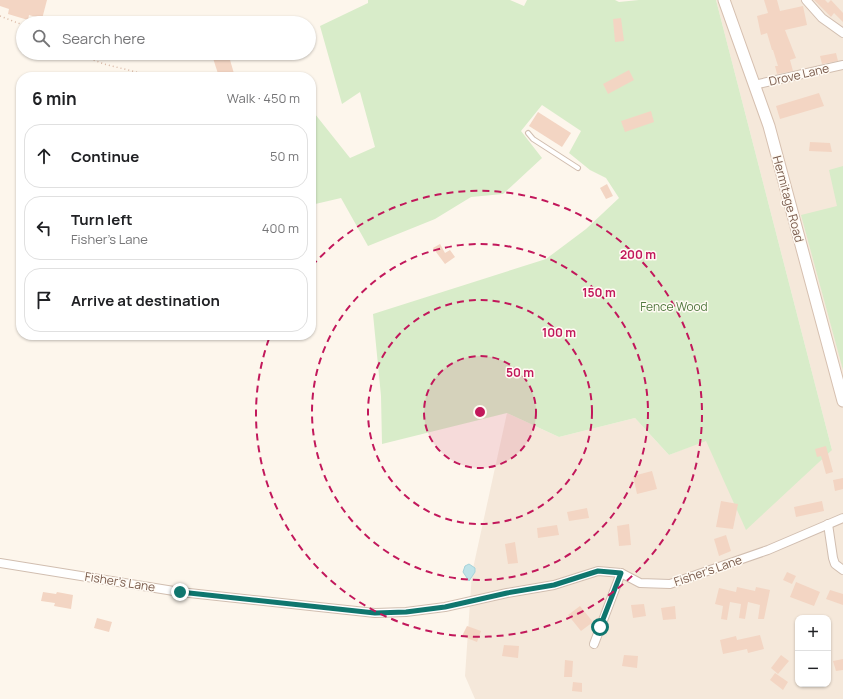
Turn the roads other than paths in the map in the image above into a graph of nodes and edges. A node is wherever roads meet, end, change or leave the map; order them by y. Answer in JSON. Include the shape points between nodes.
{"nodes":[{"id":1,"x":724,"y":0,"type":"edge"},
{"id":2,"x":806,"y":0,"type":"edge"},
{"id":3,"x":843,"y":33,"type":"edge"},
{"id":4,"x":843,"y":65,"type":"edge"},
{"id":5,"x":754,"y":85,"type":"junction"},
{"id":6,"x":528,"y":133,"type":"dead end"},
{"id":7,"x":578,"y":168,"type":"dead end"},
{"id":8,"x":843,"y":400,"type":"edge"},
{"id":9,"x":843,"y":518,"type":"edge"},
{"id":10,"x":828,"y":524,"type":"junction"},
{"id":11,"x":0,"y":563,"type":"edge"},
{"id":12,"x":843,"y":570,"type":"edge"},
{"id":13,"x":621,"y":573,"type":"junction"},
{"id":14,"x":594,"y":644,"type":"dead end"}],
"edges":[{"from":1,"to":5,"type":"street","name":"Hermitage Road"},
{"from":2,"to":3,"type":"street","via":[[822,18]]},
{"from":4,"to":5,"type":"street","name":"Drove Lane"},
{"from":5,"to":8,"type":"street","name":"Hermitage Road","via":[[769,126]]},
{"from":6,"to":7,"type":"lane","via":[[533,139]]},
{"from":9,"to":10,"type":"street","name":"Fisher's Lane"},
{"from":10,"to":12,"type":"street","via":[[833,558],[835,564]]},
{"from":10,"to":13,"type":"street","name":"Fisher's Lane","via":[[768,550],[670,584],[640,583]]},
{"from":11,"to":13,"type":"street","name":"Fisher's Lane","via":[[180,592],[375,613],[445,607],[554,585],[598,571]]},
{"from":13,"to":14,"type":"street"}]}
